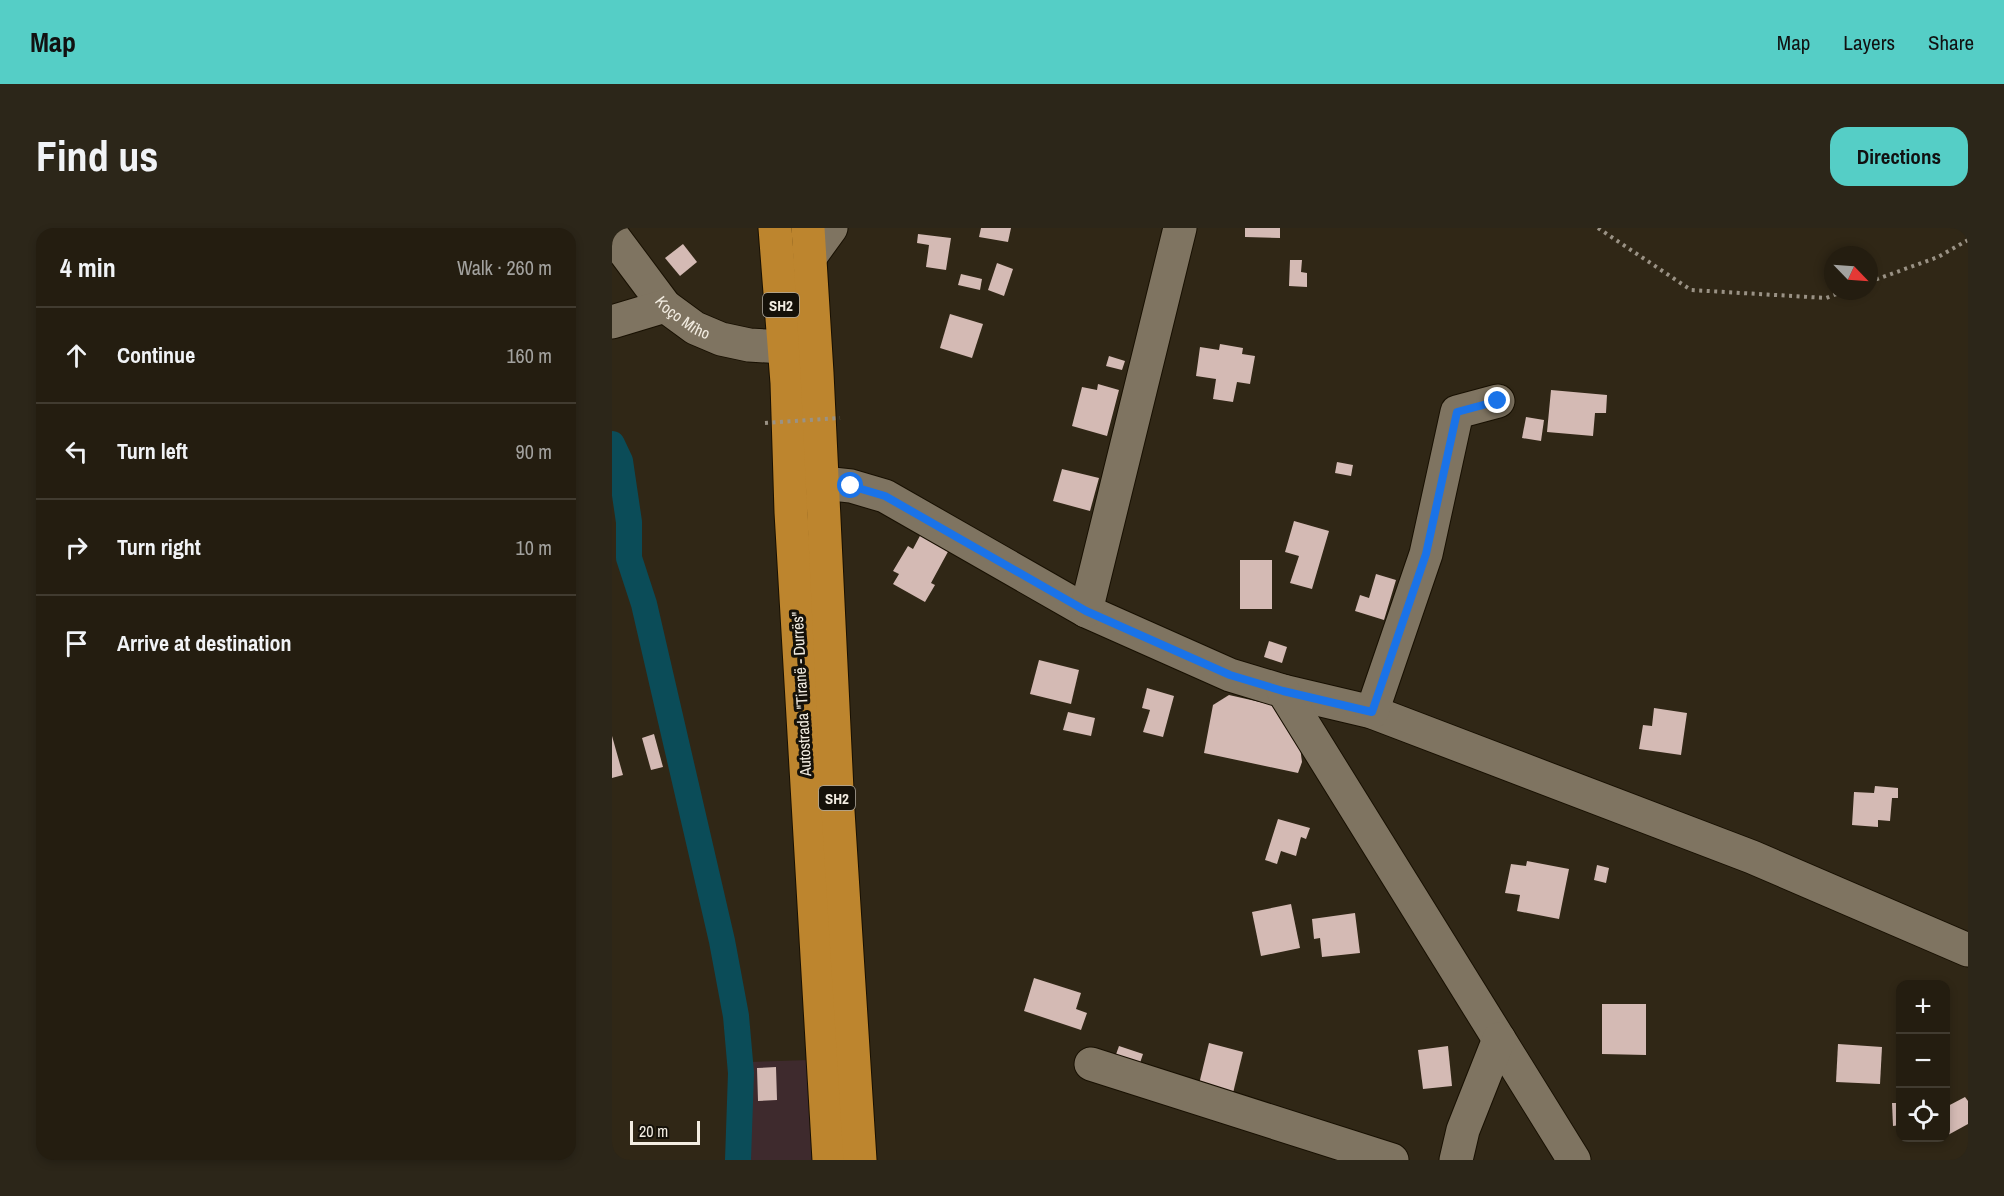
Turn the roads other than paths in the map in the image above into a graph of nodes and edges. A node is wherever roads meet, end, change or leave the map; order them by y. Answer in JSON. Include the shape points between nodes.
{"nodes":[{"id":1,"x":775,"y":228,"type":"edge"},
{"id":2,"x":831,"y":228,"type":"edge"},
{"id":3,"x":1180,"y":228,"type":"edge"},
{"id":4,"x":612,"y":235,"type":"edge"},
{"id":5,"x":809,"y":243,"type":"edge"},
{"id":6,"x":665,"y":306,"type":"junction"},
{"id":7,"x":613,"y":321,"type":"edge"},
{"id":8,"x":784,"y":347,"type":"junction"},
{"id":9,"x":1498,"y":401,"type":"dead end"},
{"id":10,"x":823,"y":483,"type":"junction"},
{"id":11,"x":1086,"y":611,"type":"junction"},
{"id":12,"x":1283,"y":691,"type":"junction"},
{"id":13,"x":1372,"y":712,"type":"junction"},
{"id":14,"x":1968,"y":950,"type":"edge"},
{"id":15,"x":1499,"y":1039,"type":"junction"},
{"id":16,"x":1091,"y":1064,"type":"dead end"},
{"id":17,"x":829,"y":1160,"type":"edge"},
{"id":18,"x":860,"y":1160,"type":"edge"},
{"id":19,"x":1392,"y":1160,"type":"edge"},
{"id":20,"x":1456,"y":1160,"type":"edge"},
{"id":21,"x":1574,"y":1160,"type":"edge"}],
"edges":[{"from":1,"to":8,"type":"highway","name":"Autostrada \"Tiranë - Durrës\"","number":"SH2"},
{"from":2,"to":5,"type":"street"},
{"from":3,"to":11,"type":"street"},
{"from":4,"to":6,"type":"street","name":"Koço Miho"},
{"from":5,"to":10,"type":"highway","name":"Autostrada \"Tiranë - Durrës\"","number":"SH2"},
{"from":6,"to":7,"type":"street"},
{"from":6,"to":8,"type":"street","name":"Koço Miho","via":[[695,328],[721,339]]},
{"from":8,"to":17,"type":"highway","name":"Autostrada \"Tiranë - Durrës\"","number":"SH2"},
{"from":9,"to":13,"type":"street","via":[[1457,412],[1426,554]]},
{"from":10,"to":11,"type":"street","via":[[885,496]]},
{"from":10,"to":18,"type":"highway","name":"Autostrada \"Tiranë - Durrës\"","number":"SH2"},
{"from":11,"to":12,"type":"street","via":[[1230,675]]},
{"from":12,"to":13,"type":"street"},
{"from":12,"to":15,"type":"street"},
{"from":13,"to":14,"type":"street","via":[[1752,857]]},
{"from":15,"to":20,"type":"street","via":[[1463,1130]]},
{"from":15,"to":21,"type":"street"},
{"from":16,"to":19,"type":"street"}]}
